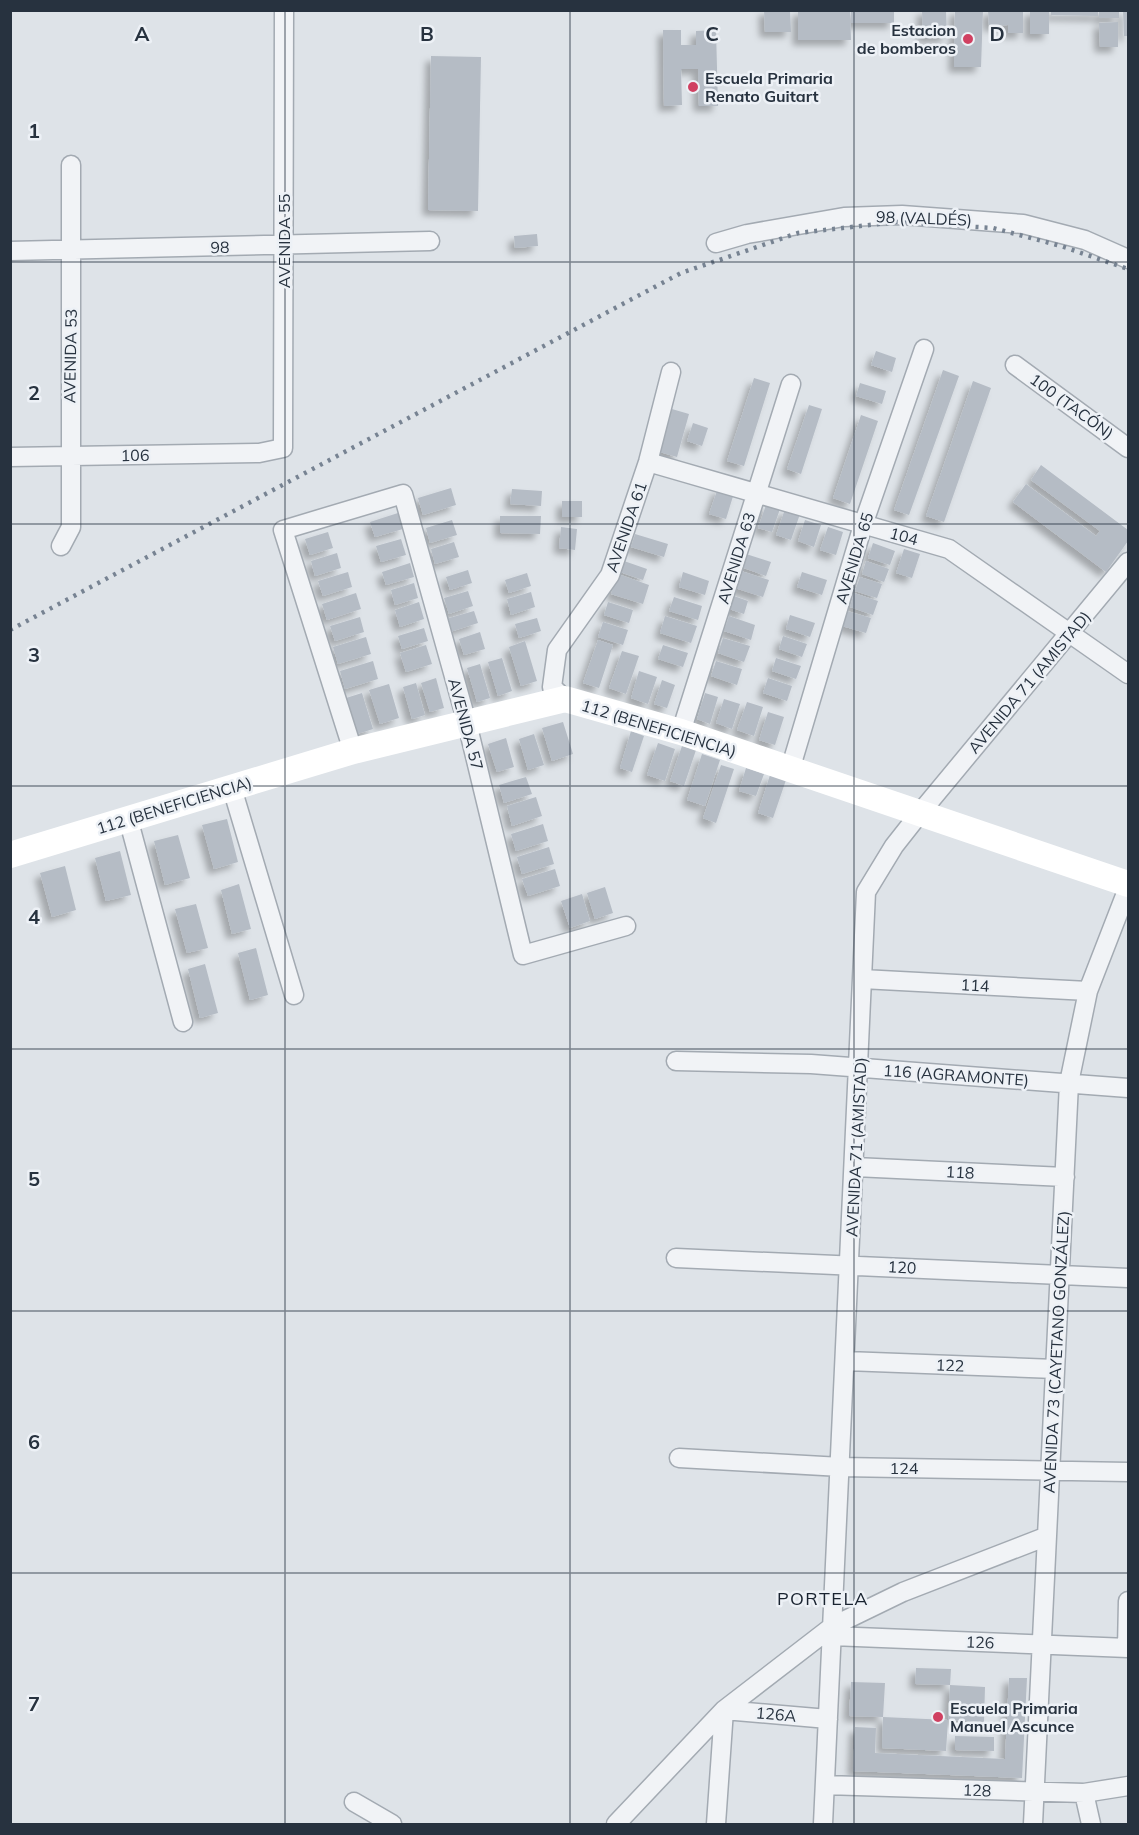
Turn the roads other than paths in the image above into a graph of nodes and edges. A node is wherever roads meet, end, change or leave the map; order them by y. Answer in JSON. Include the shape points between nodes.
{"nodes":[{"id":1,"x":284,"y":10,"type":"edge"},
{"id":2,"x":71,"y":165,"type":"dead end"},
{"id":3,"x":430,"y":241,"type":"dead end"},
{"id":4,"x":717,"y":243,"type":"dead end"},
{"id":5,"x":285,"y":246,"type":"junction"},
{"id":6,"x":72,"y":250,"type":"junction"},
{"id":7,"x":10,"y":251,"type":"edge"},
{"id":8,"x":1128,"y":260,"type":"edge"},
{"id":9,"x":924,"y":349,"type":"dead end"},
{"id":10,"x":1015,"y":365,"type":"dead end"},
{"id":11,"x":671,"y":372,"type":"dead end"},
{"id":12,"x":791,"y":384,"type":"dead end"},
{"id":13,"x":1128,"y":448,"type":"edge"},
{"id":14,"x":259,"y":453,"type":"joint"},
{"id":15,"x":69,"y":456,"type":"junction"},
{"id":16,"x":10,"y":457,"type":"edge"},
{"id":17,"x":648,"y":462,"type":"junction"},
{"id":18,"x":756,"y":493,"type":"junction"},
{"id":19,"x":863,"y":525,"type":"junction"},
{"id":20,"x":61,"y":546,"type":"dead end"},
{"id":21,"x":1128,"y":562,"type":"edge"},
{"id":22,"x":1070,"y":634,"type":"junction"},
{"id":23,"x":1128,"y":674,"type":"edge"},
{"id":24,"x":565,"y":699,"type":"junction"},
{"id":25,"x":467,"y":723,"type":"junction"},
{"id":26,"x":681,"y":732,"type":"junction"},
{"id":27,"x":353,"y":751,"type":"junction"},
{"id":28,"x":789,"y":770,"type":"junction"},
{"id":29,"x":232,"y":788,"type":"junction"},
{"id":30,"x":920,"y":813,"type":"junction"},
{"id":31,"x":128,"y":818,"type":"junction"},
{"id":32,"x":10,"y":855,"type":"edge"},
{"id":33,"x":1128,"y":886,"type":"edge"},
{"id":34,"x":626,"y":926,"type":"dead end"},
{"id":35,"x":862,"y":979,"type":"junction"},
{"id":36,"x":1088,"y":991,"type":"junction"},
{"id":37,"x":294,"y":995,"type":"dead end"},
{"id":38,"x":183,"y":1022,"type":"dead end"},
{"id":39,"x":675,"y":1061,"type":"dead end"},
{"id":40,"x":860,"y":1068,"type":"junction"},
{"id":41,"x":1069,"y":1083,"type":"junction"},
{"id":42,"x":1128,"y":1088,"type":"edge"},
{"id":43,"x":855,"y":1167,"type":"junction"},
{"id":44,"x":1065,"y":1177,"type":"junction"},
{"id":45,"x":676,"y":1258,"type":"dead end"},
{"id":46,"x":850,"y":1264,"type":"junction"},
{"id":47,"x":1059,"y":1275,"type":"junction"},
{"id":48,"x":1128,"y":1278,"type":"edge"},
{"id":49,"x":846,"y":1361,"type":"junction"},
{"id":50,"x":1055,"y":1369,"type":"junction"},
{"id":51,"x":679,"y":1458,"type":"dead end"},
{"id":52,"x":841,"y":1467,"type":"junction"},
{"id":53,"x":1050,"y":1469,"type":"junction"},
{"id":54,"x":1128,"y":1472,"type":"edge"},
{"id":55,"x":1045,"y":1537,"type":"junction"},
{"id":56,"x":1128,"y":1601,"type":"edge"},
{"id":57,"x":832,"y":1631,"type":"junction"},
{"id":58,"x":1041,"y":1645,"type":"junction"},
{"id":59,"x":1128,"y":1648,"type":"edge"},
{"id":60,"x":724,"y":1710,"type":"junction"},
{"id":61,"x":828,"y":1719,"type":"junction"},
{"id":62,"x":825,"y":1785,"type":"junction"},
{"id":63,"x":1128,"y":1786,"type":"edge"},
{"id":64,"x":1035,"y":1792,"type":"junction"},
{"id":65,"x":1084,"y":1793,"type":"junction"},
{"id":66,"x":354,"y":1802,"type":"dead end"},
{"id":67,"x":392,"y":1824,"type":"edge"},
{"id":68,"x":616,"y":1824,"type":"edge"},
{"id":69,"x":716,"y":1824,"type":"edge"},
{"id":70,"x":823,"y":1824,"type":"edge"},
{"id":71,"x":1033,"y":1824,"type":"edge"},
{"id":72,"x":1091,"y":1824,"type":"edge"}],
"edges":[{"from":1,"to":5,"type":"street","name":"AVENIDA 55"},
{"from":2,"to":6,"type":"street","name":"AVENIDA 53"},
{"from":3,"to":5,"type":"street","name":"98"},
{"from":4,"to":8,"type":"street","name":"98 (VALDÉS)","via":[[844,217],[902,215],[1023,224],[1085,240]]},
{"from":5,"to":6,"type":"street","name":"98"},
{"from":5,"to":14,"type":"street","name":"AVENIDA 55","via":[[283,448]]},
{"from":6,"to":7,"type":"street","name":"98"},
{"from":6,"to":15,"type":"street","name":"AVENIDA 53"},
{"from":9,"to":19,"type":"street","name":"AVENIDA 65"},
{"from":10,"to":13,"type":"street","name":"100 (TACÓN)"},
{"from":11,"to":17,"type":"street","name":"AVENIDA 61"},
{"from":12,"to":18,"type":"street","name":"AVENIDA 63"},
{"from":14,"to":15,"type":"street","name":"106"},
{"from":15,"to":16,"type":"street","name":"106"},
{"from":15,"to":20,"type":"street","name":"AVENIDA 53","via":[[71,527]]},
{"from":17,"to":18,"type":"street","name":"104"},
{"from":17,"to":24,"type":"street","name":"AVENIDA 61","via":[[610,575],[557,650],[552,687]]},
{"from":18,"to":19,"type":"street","name":"104"},
{"from":18,"to":26,"type":"street","name":"AVENIDA 63"},
{"from":19,"to":22,"type":"street","name":"104","via":[[949,549]]},
{"from":19,"to":28,"type":"street","name":"AVENIDA 65"},
{"from":21,"to":22,"type":"street","name":"AVENIDA 71 (AMISTAD)"},
{"from":22,"to":23,"type":"street","name":"104"},
{"from":22,"to":30,"type":"street","name":"AVENIDA 71 (AMISTAD)"},
{"from":24,"to":25,"type":"street","name":"112 (BENEFICIENCIA)"},
{"from":24,"to":26,"type":"street","name":"112 (BENEFICIENCIA)"},
{"from":25,"to":27,"type":"street","name":"112 (BENEFICIENCIA)"},
{"from":25,"to":27,"type":"street","name":"AVENIDA 57","via":[[403,494],[283,530]]},
{"from":25,"to":34,"type":"street","name":"AVENIDA 57","via":[[523,955]]},
{"from":26,"to":28,"type":"street","name":"112 (BENEFICIENCIA)"},
{"from":27,"to":29,"type":"street","name":"112 (BENEFICIENCIA)"},
{"from":28,"to":30,"type":"street","name":"112 (BENEFICIENCIA)"},
{"from":29,"to":31,"type":"street","name":"112 (BENEFICIENCIA)"},
{"from":29,"to":37,"type":"street"},
{"from":30,"to":33,"type":"street","name":"112 (BENEFICIENCIA)"},
{"from":30,"to":35,"type":"street","name":"AVENIDA 71 (AMISTAD)","via":[[866,892]]},
{"from":31,"to":32,"type":"street","name":"112 (BENEFICIENCIA)"},
{"from":31,"to":38,"type":"street"},
{"from":33,"to":36,"type":"street","name":"AVENIDA 73 (CAYETANO GONZÁLEZ)"},
{"from":35,"to":36,"type":"street","name":"114"},
{"from":35,"to":40,"type":"street","name":"AVENIDA 71 (AMISTAD)"},
{"from":36,"to":41,"type":"street","name":"AVENIDA 73 (CAYETANO GONZÁLEZ)"},
{"from":39,"to":40,"type":"street","name":"116 (AGRAMONTE)"},
{"from":40,"to":41,"type":"street","name":"116 (AGRAMONTE)"},
{"from":40,"to":43,"type":"street","name":"AVENIDA 71 (AMISTAD)"},
{"from":41,"to":42,"type":"street","name":"116 (AGRAMONTE)"},
{"from":41,"to":44,"type":"street","name":"AVENIDA 73 (CAYETANO GONZÁLEZ)"},
{"from":43,"to":44,"type":"street","name":"118"},
{"from":43,"to":46,"type":"street","name":"AVENIDA 71 (AMISTAD)"},
{"from":44,"to":47,"type":"street","name":"AVENIDA 73 (CAYETANO GONZÁLEZ)"},
{"from":45,"to":46,"type":"street","name":"120"},
{"from":46,"to":47,"type":"street","name":"120"},
{"from":46,"to":49,"type":"street","name":"AVENIDA 71 (AMISTAD)"},
{"from":47,"to":48,"type":"street","name":"120"},
{"from":47,"to":50,"type":"street","name":"AVENIDA 73 (CAYETANO GONZÁLEZ)"},
{"from":49,"to":50,"type":"street","name":"122"},
{"from":49,"to":52,"type":"street","name":"AVENIDA 71 (AMISTAD)"},
{"from":50,"to":53,"type":"street","name":"AVENIDA 73 (CAYETANO GONZÁLEZ)"},
{"from":51,"to":52,"type":"street","name":"124"},
{"from":52,"to":53,"type":"street","name":"124"},
{"from":52,"to":57,"type":"street","name":"AVENIDA 71 (AMISTAD)"},
{"from":53,"to":54,"type":"street","name":"124"},
{"from":53,"to":55,"type":"street","name":"AVENIDA 73 (CAYETANO GONZÁLEZ)"},
{"from":55,"to":57,"type":"street","via":[[903,1592]]},
{"from":55,"to":58,"type":"street","name":"AVENIDA 73 (CAYETANO GONZÁLEZ)"},
{"from":56,"to":59,"type":"street"},
{"from":57,"to":58,"type":"street","name":"126"},
{"from":57,"to":60,"type":"street"},
{"from":57,"to":61,"type":"street","name":"AVENIDA 71 (AMISTAD)"},
{"from":58,"to":59,"type":"street","name":"126"},
{"from":58,"to":64,"type":"street","name":"AVENIDA 73 (CAYETANO GONZÁLEZ)"},
{"from":60,"to":61,"type":"street","name":"126A"},
{"from":60,"to":68,"type":"street"},
{"from":60,"to":69,"type":"street"},
{"from":61,"to":62,"type":"street","name":"AVENIDA 71 (AMISTAD)"},
{"from":62,"to":64,"type":"street","name":"128"},
{"from":62,"to":70,"type":"street","name":"AVENIDA 71 (AMISTAD)"},
{"from":63,"to":65,"type":"street","name":"128"},
{"from":64,"to":65,"type":"street","name":"128"},
{"from":64,"to":71,"type":"street","name":"AVENIDA 73 (CAYETANO GONZÁLEZ)"},
{"from":65,"to":72,"type":"street"},
{"from":66,"to":67,"type":"street"}]}
